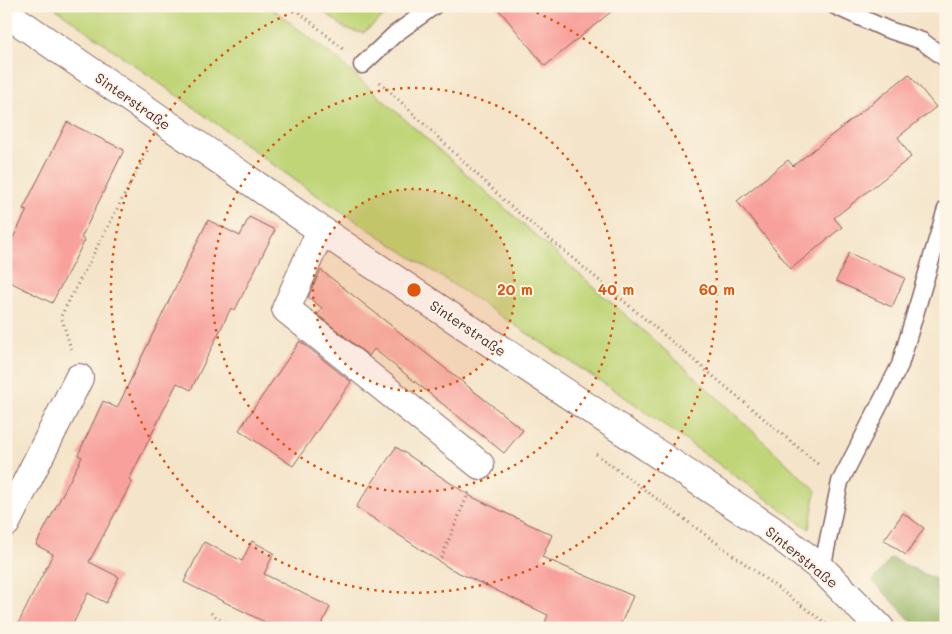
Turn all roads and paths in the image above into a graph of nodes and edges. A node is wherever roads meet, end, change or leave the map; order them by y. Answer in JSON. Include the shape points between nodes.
{"nodes":[{"id":1,"x":292,"y":6,"type":"edge"},
{"id":2,"x":434,"y":6,"type":"edge"},
{"id":3,"x":835,"y":6,"type":"edge"},
{"id":4,"x":6,"y":13,"type":"edge"},
{"id":5,"x":946,"y":59,"type":"edge"},
{"id":6,"x":362,"y":65,"type":"junction"},
{"id":7,"x":149,"y":148,"type":"dead end"},
{"id":8,"x":946,"y":209,"type":"edge"},
{"id":9,"x":321,"y":230,"type":"junction"},
{"id":10,"x":940,"y":249,"type":"edge"},
{"id":11,"x":79,"y":378,"type":"joint"},
{"id":12,"x":480,"y":465,"type":"joint"},
{"id":13,"x":840,"y":482,"type":"junction"},
{"id":14,"x":9,"y":508,"type":"edge"},
{"id":15,"x":441,"y":558,"type":"dead end"},
{"id":16,"x":822,"y":569,"type":"junction"},
{"id":17,"x":211,"y":612,"type":"dead end"},
{"id":18,"x":874,"y":625,"type":"edge"},
{"id":19,"x":232,"y":628,"type":"edge"}],
"edges":[{"from":1,"to":6,"type":"path"},
{"from":2,"to":6,"type":"lane","via":[[395,34]]},
{"from":3,"to":5,"type":"lane","via":[[922,41]]},
{"from":4,"to":9,"type":"street","name":"Sinterstraße"},
{"from":6,"to":13,"type":"path","via":[[508,204]]},
{"from":7,"to":11,"type":"path","via":[[61,316]]},
{"from":8,"to":10,"type":"lane"},
{"from":9,"to":12,"type":"street","via":[[286,309]]},
{"from":9,"to":16,"type":"street","name":"Sinterstraße","via":[[763,525]]},
{"from":10,"to":13,"type":"lane","via":[[900,365]]},
{"from":11,"to":14,"type":"street"},
{"from":12,"to":15,"type":"path"},
{"from":13,"to":16,"type":"lane"},
{"from":16,"to":18,"type":"street","name":"Sinterstraße"},
{"from":17,"to":19,"type":"path"}]}
